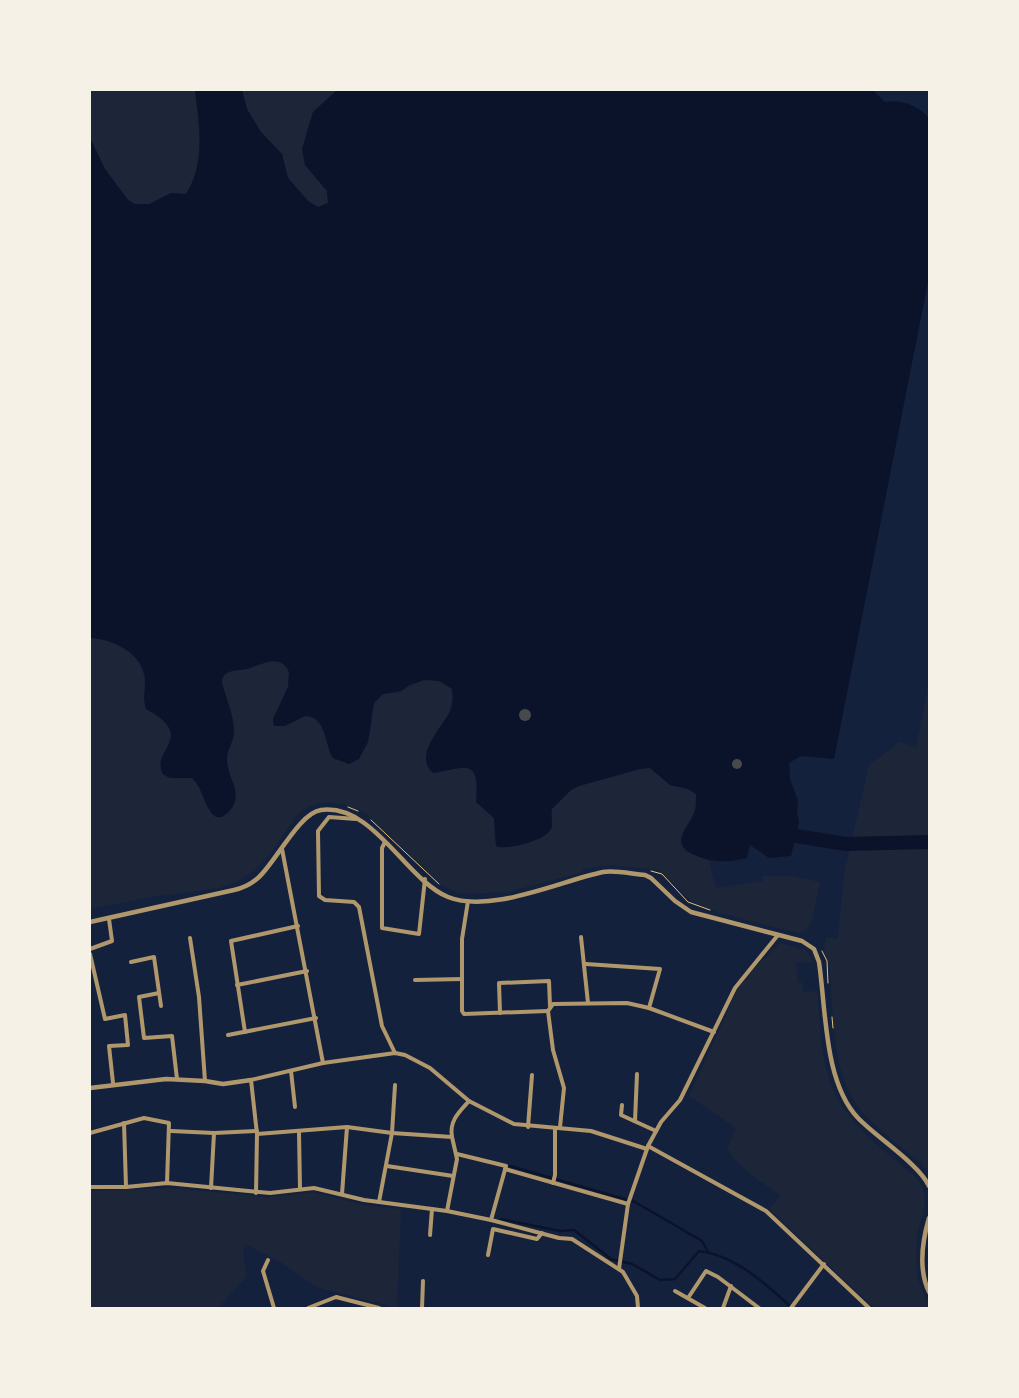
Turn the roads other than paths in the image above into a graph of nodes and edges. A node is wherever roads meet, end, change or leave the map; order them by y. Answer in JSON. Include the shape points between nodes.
{"nodes":[{"id":1,"x":360,"y":819,"type":"junction"},
{"id":2,"x":384,"y":842,"type":"junction"},
{"id":3,"x":282,"y":849,"type":"junction"},
{"id":4,"x":425,"y":879,"type":"junction"},
{"id":5,"x":468,"y":901,"type":"junction"},
{"id":6,"x":110,"y":919,"type":"junction"},
{"id":7,"x":90,"y":922,"type":"edge"},
{"id":8,"x":298,"y":926,"type":"junction"},
{"id":9,"x":778,"y":935,"type":"junction"},
{"id":10,"x":581,"y":937,"type":"dead end"},
{"id":11,"x":190,"y":938,"type":"dead end"},
{"id":12,"x":90,"y":949,"type":"edge"},
{"id":13,"x":90,"y":954,"type":"edge"},
{"id":14,"x":131,"y":962,"type":"dead end"},
{"id":15,"x":586,"y":964,"type":"junction"},
{"id":16,"x":307,"y":971,"type":"junction"},
{"id":17,"x":462,"y":979,"type":"junction"},
{"id":18,"x":415,"y":980,"type":"dead end"},
{"id":19,"x":237,"y":985,"type":"junction"},
{"id":20,"x":159,"y":993,"type":"junction"},
{"id":21,"x":588,"y":1003,"type":"junction"},
{"id":22,"x":161,"y":1006,"type":"dead end"},
{"id":23,"x":550,"y":1006,"type":"junction"},
{"id":24,"x":649,"y":1008,"type":"junction"},
{"id":25,"x":548,"y":1012,"type":"junction"},
{"id":26,"x":500,"y":1013,"type":"junction"},
{"id":27,"x":316,"y":1018,"type":"junction"},
{"id":28,"x":245,"y":1032,"type":"junction"},
{"id":29,"x":714,"y":1032,"type":"junction"},
{"id":30,"x":228,"y":1035,"type":"dead end"},
{"id":31,"x":395,"y":1053,"type":"junction"},
{"id":32,"x":324,"y":1063,"type":"junction"},
{"id":33,"x":291,"y":1071,"type":"junction"},
{"id":34,"x":637,"y":1074,"type":"dead end"},
{"id":35,"x":532,"y":1075,"type":"dead end"},
{"id":36,"x":177,"y":1079,"type":"junction"},
{"id":37,"x":251,"y":1080,"type":"junction"},
{"id":38,"x":204,"y":1081,"type":"junction"},
{"id":39,"x":114,"y":1083,"type":"junction"},
{"id":40,"x":394,"y":1084,"type":"dead end"},
{"id":41,"x":90,"y":1088,"type":"edge"},
{"id":42,"x":469,"y":1101,"type":"junction"},
{"id":43,"x":622,"y":1105,"type":"dead end"},
{"id":44,"x":295,"y":1107,"type":"dead end"},
{"id":45,"x":635,"y":1121,"type":"junction"},
{"id":46,"x":124,"y":1123,"type":"junction"},
{"id":47,"x":347,"y":1126,"type":"junction"},
{"id":48,"x":528,"y":1126,"type":"junction"},
{"id":49,"x":557,"y":1128,"type":"junction"},
{"id":50,"x":170,"y":1130,"type":"junction"},
{"id":51,"x":656,"y":1131,"type":"junction"},
{"id":52,"x":257,"y":1132,"type":"junction"},
{"id":53,"x":299,"y":1132,"type":"junction"},
{"id":54,"x":90,"y":1133,"type":"edge"},
{"id":55,"x":214,"y":1133,"type":"junction"},
{"id":56,"x":392,"y":1133,"type":"junction"},
{"id":57,"x":452,"y":1137,"type":"junction"},
{"id":58,"x":647,"y":1147,"type":"junction"},
{"id":59,"x":457,"y":1154,"type":"junction"},
{"id":60,"x":387,"y":1166,"type":"junction"},
{"id":61,"x":505,"y":1169,"type":"junction"},
{"id":62,"x":453,"y":1176,"type":"junction"},
{"id":63,"x":553,"y":1182,"type":"junction"},
{"id":64,"x":168,"y":1183,"type":"junction"},
{"id":65,"x":929,"y":1186,"type":"edge"},
{"id":66,"x":90,"y":1187,"type":"edge"},
{"id":67,"x":126,"y":1187,"type":"junction"},
{"id":68,"x":212,"y":1188,"type":"junction"},
{"id":69,"x":300,"y":1188,"type":"junction"},
{"id":70,"x":256,"y":1193,"type":"junction"},
{"id":71,"x":342,"y":1194,"type":"junction"},
{"id":72,"x":379,"y":1202,"type":"junction"},
{"id":73,"x":628,"y":1204,"type":"junction"},
{"id":74,"x":432,"y":1209,"type":"junction"},
{"id":75,"x":448,"y":1211,"type":"junction"},
{"id":76,"x":929,"y":1218,"type":"edge"},
{"id":77,"x":491,"y":1220,"type":"junction"},
{"id":78,"x":542,"y":1234,"type":"junction"},
{"id":79,"x":430,"y":1235,"type":"dead end"},
{"id":80,"x":488,"y":1255,"type":"dead end"},
{"id":81,"x":268,"y":1260,"type":"dead end"},
{"id":82,"x":824,"y":1264,"type":"junction"},
{"id":83,"x":619,"y":1269,"type":"junction"},
{"id":84,"x":423,"y":1281,"type":"dead end"},
{"id":85,"x":732,"y":1286,"type":"junction"},
{"id":86,"x":675,"y":1291,"type":"dead end"},
{"id":87,"x":929,"y":1292,"type":"edge"},
{"id":88,"x":688,"y":1298,"type":"junction"},
{"id":89,"x":317,"y":1306,"type":"edge"},
{"id":90,"x":363,"y":1306,"type":"edge"},
{"id":91,"x":792,"y":1306,"type":"edge"},
{"id":92,"x":274,"y":1308,"type":"edge"},
{"id":93,"x":308,"y":1308,"type":"edge"},
{"id":94,"x":379,"y":1308,"type":"edge"},
{"id":95,"x":422,"y":1308,"type":"edge"},
{"id":96,"x":638,"y":1308,"type":"edge"},
{"id":97,"x":705,"y":1308,"type":"edge"},
{"id":98,"x":723,"y":1308,"type":"edge"},
{"id":99,"x":759,"y":1308,"type":"edge"},
{"id":100,"x":870,"y":1308,"type":"edge"}],
"edges":[{"from":1,"to":2,"type":"street"},
{"from":1,"to":3,"type":"street","via":[[340,811],[315,811],[303,819]]},
{"from":1,"to":31,"type":"street","via":[[329,817],[318,831],[318,896],[325,900],[354,902],[359,907],[382,1026]]},
{"from":2,"to":4,"type":"street"},
{"from":2,"to":4,"type":"street","via":[[380,904],[382,928],[419,934]]},
{"from":3,"to":6,"type":"street","via":[[258,878],[241,888]]},
{"from":3,"to":8,"type":"street"},
{"from":4,"to":5,"type":"street","via":[[443,895]]},
{"from":5,"to":9,"type":"street","via":[[503,899],[604,872],[618,872],[651,878],[691,912]]},
{"from":5,"to":17,"type":"street","via":[[462,939]]},
{"from":6,"to":7,"type":"street"},
{"from":6,"to":12,"type":"street","via":[[112,941]]},
{"from":8,"to":16,"type":"street"},
{"from":8,"to":19,"type":"street","via":[[231,941]]},
{"from":9,"to":29,"type":"street","via":[[735,988]]},
{"from":9,"to":65,"type":"street","via":[[805,942],[816,953],[833,1070],[846,1103],[864,1125],[919,1172]]},
{"from":10,"to":15,"type":"street"},
{"from":11,"to":38,"type":"street","via":[[199,997]]},
{"from":13,"to":39,"type":"street","via":[[104,1018],[125,1015],[128,1044],[109,1046]]},
{"from":14,"to":20,"type":"street","via":[[154,957]]},
{"from":15,"to":21,"type":"street"},
{"from":15,"to":24,"type":"street","via":[[660,969]]},
{"from":16,"to":19,"type":"street"},
{"from":16,"to":27,"type":"street"},
{"from":17,"to":18,"type":"street"},
{"from":17,"to":26,"type":"street","via":[[464,1014]]},
{"from":19,"to":28,"type":"street"},
{"from":20,"to":22,"type":"street"},
{"from":20,"to":36,"type":"street","via":[[139,997],[144,1038],[172,1036]]},
{"from":21,"to":23,"type":"street"},
{"from":21,"to":24,"type":"street","via":[[616,1002]]},
{"from":23,"to":25,"type":"street"},
{"from":23,"to":26,"type":"street","via":[[549,981],[499,983]]},
{"from":24,"to":29,"type":"street"},
{"from":25,"to":26,"type":"street"},
{"from":25,"to":49,"type":"street","via":[[553,1050],[564,1088]]},
{"from":27,"to":28,"type":"street"},
{"from":27,"to":32,"type":"street"},
{"from":28,"to":30,"type":"street"},
{"from":29,"to":51,"type":"street","via":[[680,1100]]},
{"from":31,"to":32,"type":"street"},
{"from":31,"to":42,"type":"street","via":[[430,1068]]},
{"from":32,"to":33,"type":"street"},
{"from":33,"to":37,"type":"street"},
{"from":33,"to":44,"type":"street"},
{"from":34,"to":45,"type":"street"},
{"from":35,"to":48,"type":"street"},
{"from":36,"to":38,"type":"street"},
{"from":36,"to":39,"type":"street"},
{"from":37,"to":38,"type":"street","via":[[228,1084]]},
{"from":37,"to":52,"type":"street"},
{"from":39,"to":41,"type":"street"},
{"from":40,"to":56,"type":"street"},
{"from":42,"to":48,"type":"street","via":[[494,1115]]},
{"from":42,"to":57,"type":"street","via":[[455,1117]]},
{"from":43,"to":45,"type":"street","via":[[621,1115]]},
{"from":45,"to":51,"type":"street"},
{"from":46,"to":50,"type":"street","via":[[144,1118],[169,1123]]},
{"from":46,"to":54,"type":"street"},
{"from":46,"to":67,"type":"street"},
{"from":47,"to":53,"type":"street"},
{"from":47,"to":56,"type":"street"},
{"from":47,"to":71,"type":"street"},
{"from":48,"to":49,"type":"street"},
{"from":49,"to":58,"type":"street","via":[[591,1131]]},
{"from":49,"to":63,"type":"street"},
{"from":50,"to":55,"type":"street"},
{"from":50,"to":64,"type":"street"},
{"from":51,"to":58,"type":"street"},
{"from":52,"to":53,"type":"street"},
{"from":52,"to":55,"type":"street"},
{"from":52,"to":70,"type":"street"},
{"from":53,"to":69,"type":"street"},
{"from":55,"to":68,"type":"street"},
{"from":56,"to":57,"type":"street"},
{"from":56,"to":60,"type":"street"},
{"from":57,"to":59,"type":"street"},
{"from":58,"to":73,"type":"street"},
{"from":58,"to":82,"type":"street","via":[[766,1211]]},
{"from":59,"to":61,"type":"street","via":[[506,1166]]},
{"from":59,"to":62,"type":"street"},
{"from":60,"to":62,"type":"street"},
{"from":60,"to":72,"type":"street"},
{"from":61,"to":63,"type":"street"},
{"from":61,"to":77,"type":"street"},
{"from":62,"to":75,"type":"street"},
{"from":63,"to":73,"type":"street"},
{"from":64,"to":67,"type":"street"},
{"from":64,"to":68,"type":"street"},
{"from":66,"to":67,"type":"street"},
{"from":68,"to":70,"type":"street"},
{"from":69,"to":70,"type":"street"},
{"from":69,"to":71,"type":"street"},
{"from":71,"to":72,"type":"street"},
{"from":72,"to":74,"type":"street"},
{"from":73,"to":83,"type":"street"},
{"from":74,"to":75,"type":"street"},
{"from":74,"to":79,"type":"street"},
{"from":75,"to":77,"type":"street"},
{"from":76,"to":87,"type":"street","via":[[922,1249]]},
{"from":77,"to":78,"type":"street"},
{"from":78,"to":80,"type":"street","via":[[537,1239],[493,1230]]},
{"from":78,"to":83,"type":"street","via":[[572,1239]]},
{"from":81,"to":92,"type":"street","via":[[264,1271]]},
{"from":82,"to":91,"type":"street"},
{"from":82,"to":100,"type":"street"},
{"from":83,"to":96,"type":"street","via":[[637,1296]]},
{"from":84,"to":95,"type":"street"},
{"from":85,"to":88,"type":"street","via":[[706,1271]]},
{"from":85,"to":98,"type":"street"},
{"from":85,"to":99,"type":"street"},
{"from":86,"to":88,"type":"street"},
{"from":88,"to":97,"type":"street"},
{"from":89,"to":90,"type":"street","via":[[336,1297]]},
{"from":89,"to":93,"type":"street"},
{"from":90,"to":94,"type":"street"}]}
